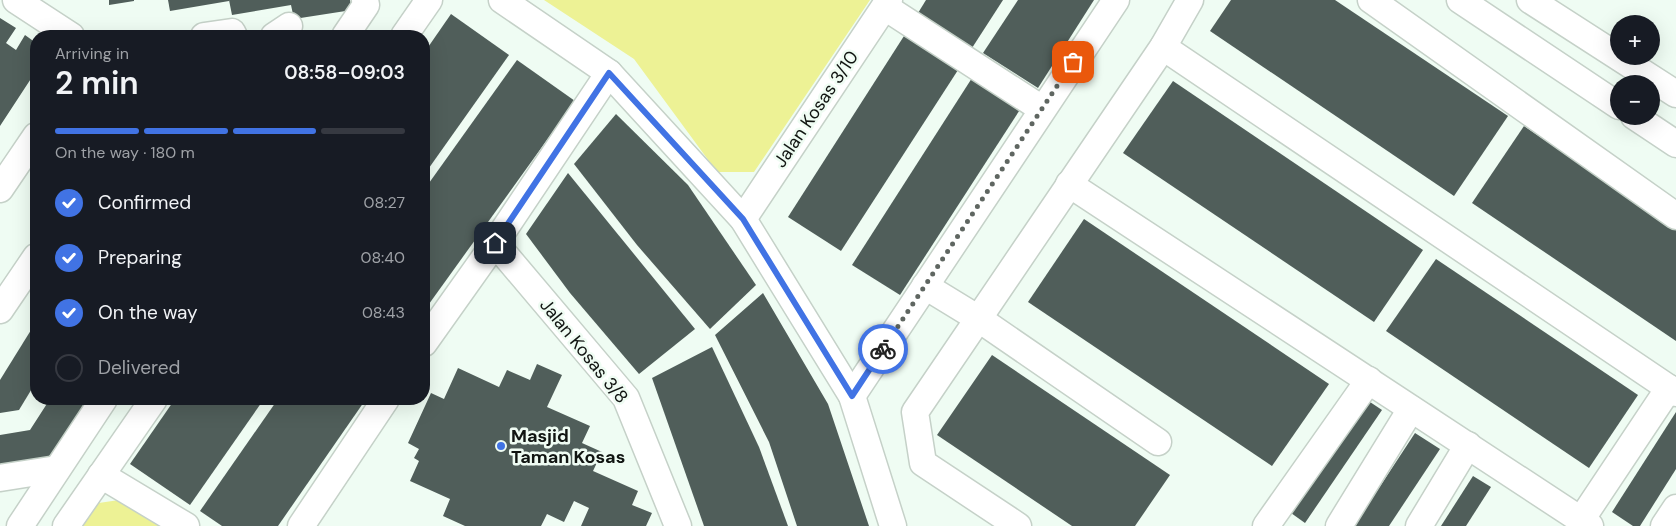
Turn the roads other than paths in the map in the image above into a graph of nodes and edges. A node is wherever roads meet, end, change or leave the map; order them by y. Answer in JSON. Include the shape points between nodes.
{"nodes":[{"id":1,"x":16,"y":0,"type":"edge"},
{"id":2,"x":365,"y":0,"type":"edge"},
{"id":3,"x":429,"y":0,"type":"edge"},
{"id":4,"x":502,"y":0,"type":"edge"},
{"id":5,"x":1116,"y":0,"type":"edge"},
{"id":6,"x":1190,"y":0,"type":"edge"},
{"id":7,"x":1371,"y":0,"type":"edge"},
{"id":8,"x":1460,"y":0,"type":"edge"},
{"id":9,"x":1530,"y":0,"type":"edge"},
{"id":10,"x":887,"y":3,"type":"edge"},
{"id":11,"x":62,"y":30,"type":"edge"},
{"id":12,"x":349,"y":30,"type":"edge"},
{"id":13,"x":408,"y":30,"type":"edge"},
{"id":14,"x":1163,"y":47,"type":"junction"},
{"id":15,"x":609,"y":73,"type":"junction"},
{"id":16,"x":1676,"y":94,"type":"edge"},
{"id":17,"x":1610,"y":100,"type":"edge"},
{"id":18,"x":1042,"y":109,"type":"junction"},
{"id":19,"x":1648,"y":125,"type":"edge"},
{"id":20,"x":1676,"y":144,"type":"edge"},
{"id":21,"x":30,"y":145,"type":"edge"},
{"id":22,"x":1070,"y":184,"type":"junction"},
{"id":23,"x":0,"y":189,"type":"edge"},
{"id":24,"x":1676,"y":216,"type":"edge"},
{"id":25,"x":743,"y":219,"type":"junction"},
{"id":26,"x":495,"y":243,"type":"junction"},
{"id":27,"x":30,"y":266,"type":"edge"},
{"id":28,"x":925,"y":286,"type":"junction"},
{"id":29,"x":0,"y":310,"type":"edge"},
{"id":30,"x":432,"y":314,"type":"edge"},
{"id":31,"x":979,"y":319,"type":"junction"},
{"id":32,"x":1369,"y":380,"type":"junction"},
{"id":33,"x":1673,"y":390,"type":"edge"},
{"id":34,"x":852,"y":396,"type":"junction"},
{"id":35,"x":100,"y":405,"type":"edge"},
{"id":36,"x":150,"y":405,"type":"edge"},
{"id":37,"x":382,"y":405,"type":"edge"},
{"id":38,"x":1411,"y":409,"type":"junction"},
{"id":39,"x":1158,"y":442,"type":"dead end"},
{"id":40,"x":1468,"y":446,"type":"junction"},
{"id":41,"x":57,"y":469,"type":"junction"},
{"id":42,"x":101,"y":475,"type":"junction"},
{"id":43,"x":0,"y":478,"type":"edge"},
{"id":44,"x":1676,"y":508,"type":"edge"},
{"id":45,"x":1586,"y":523,"type":"edge"},
{"id":46,"x":20,"y":526,"type":"edge"},
{"id":47,"x":66,"y":526,"type":"edge"},
{"id":48,"x":186,"y":526,"type":"edge"},
{"id":49,"x":301,"y":526,"type":"edge"},
{"id":50,"x":678,"y":526,"type":"edge"},
{"id":51,"x":893,"y":526,"type":"edge"},
{"id":52,"x":1018,"y":526,"type":"edge"},
{"id":53,"x":1266,"y":526,"type":"edge"},
{"id":54,"x":1338,"y":526,"type":"edge"},
{"id":55,"x":1419,"y":526,"type":"edge"},
{"id":56,"x":1664,"y":526,"type":"edge"}],
"edges":[{"from":1,"to":11,"type":"street"},
{"from":2,"to":12,"type":"street","via":[[366,5]]},
{"from":3,"to":13,"type":"street"},
{"from":4,"to":15,"type":"street"},
{"from":5,"to":18,"type":"street"},
{"from":6,"to":14,"type":"street"},
{"from":7,"to":24,"type":"street"},
{"from":8,"to":17,"type":"street"},
{"from":9,"to":16,"type":"street"},
{"from":10,"to":18,"type":"street"},
{"from":10,"to":25,"type":"street","name":"Jalan Kosas 3/10"},
{"from":14,"to":22,"type":"street"},
{"from":14,"to":33,"type":"street"},
{"from":15,"to":25,"type":"street"},
{"from":15,"to":26,"type":"street"},
{"from":18,"to":28,"type":"street"},
{"from":19,"to":20,"type":"street"},
{"from":21,"to":23,"type":"street"},
{"from":22,"to":31,"type":"street"},
{"from":22,"to":32,"type":"street"},
{"from":25,"to":34,"type":"street"},
{"from":26,"to":30,"type":"street"},
{"from":26,"to":50,"type":"street","name":"Jalan Kosas 3/8","via":[[626,398]]},
{"from":27,"to":29,"type":"street"},
{"from":28,"to":31,"type":"street"},
{"from":28,"to":34,"type":"street"},
{"from":31,"to":39,"type":"street"},
{"from":31,"to":52,"type":"street","via":[[915,412],[924,463]]},
{"from":32,"to":38,"type":"street"},
{"from":32,"to":53,"type":"street"},
{"from":33,"to":45,"type":"street"},
{"from":34,"to":51,"type":"street"},
{"from":35,"to":41,"type":"street"},
{"from":36,"to":42,"type":"street"},
{"from":37,"to":49,"type":"street"},
{"from":38,"to":40,"type":"street"},
{"from":38,"to":54,"type":"street"},
{"from":40,"to":45,"type":"street"},
{"from":40,"to":55,"type":"street"},
{"from":41,"to":43,"type":"street"},
{"from":41,"to":46,"type":"street"},
{"from":42,"to":47,"type":"street"},
{"from":42,"to":48,"type":"street"},
{"from":44,"to":56,"type":"street"}]}
